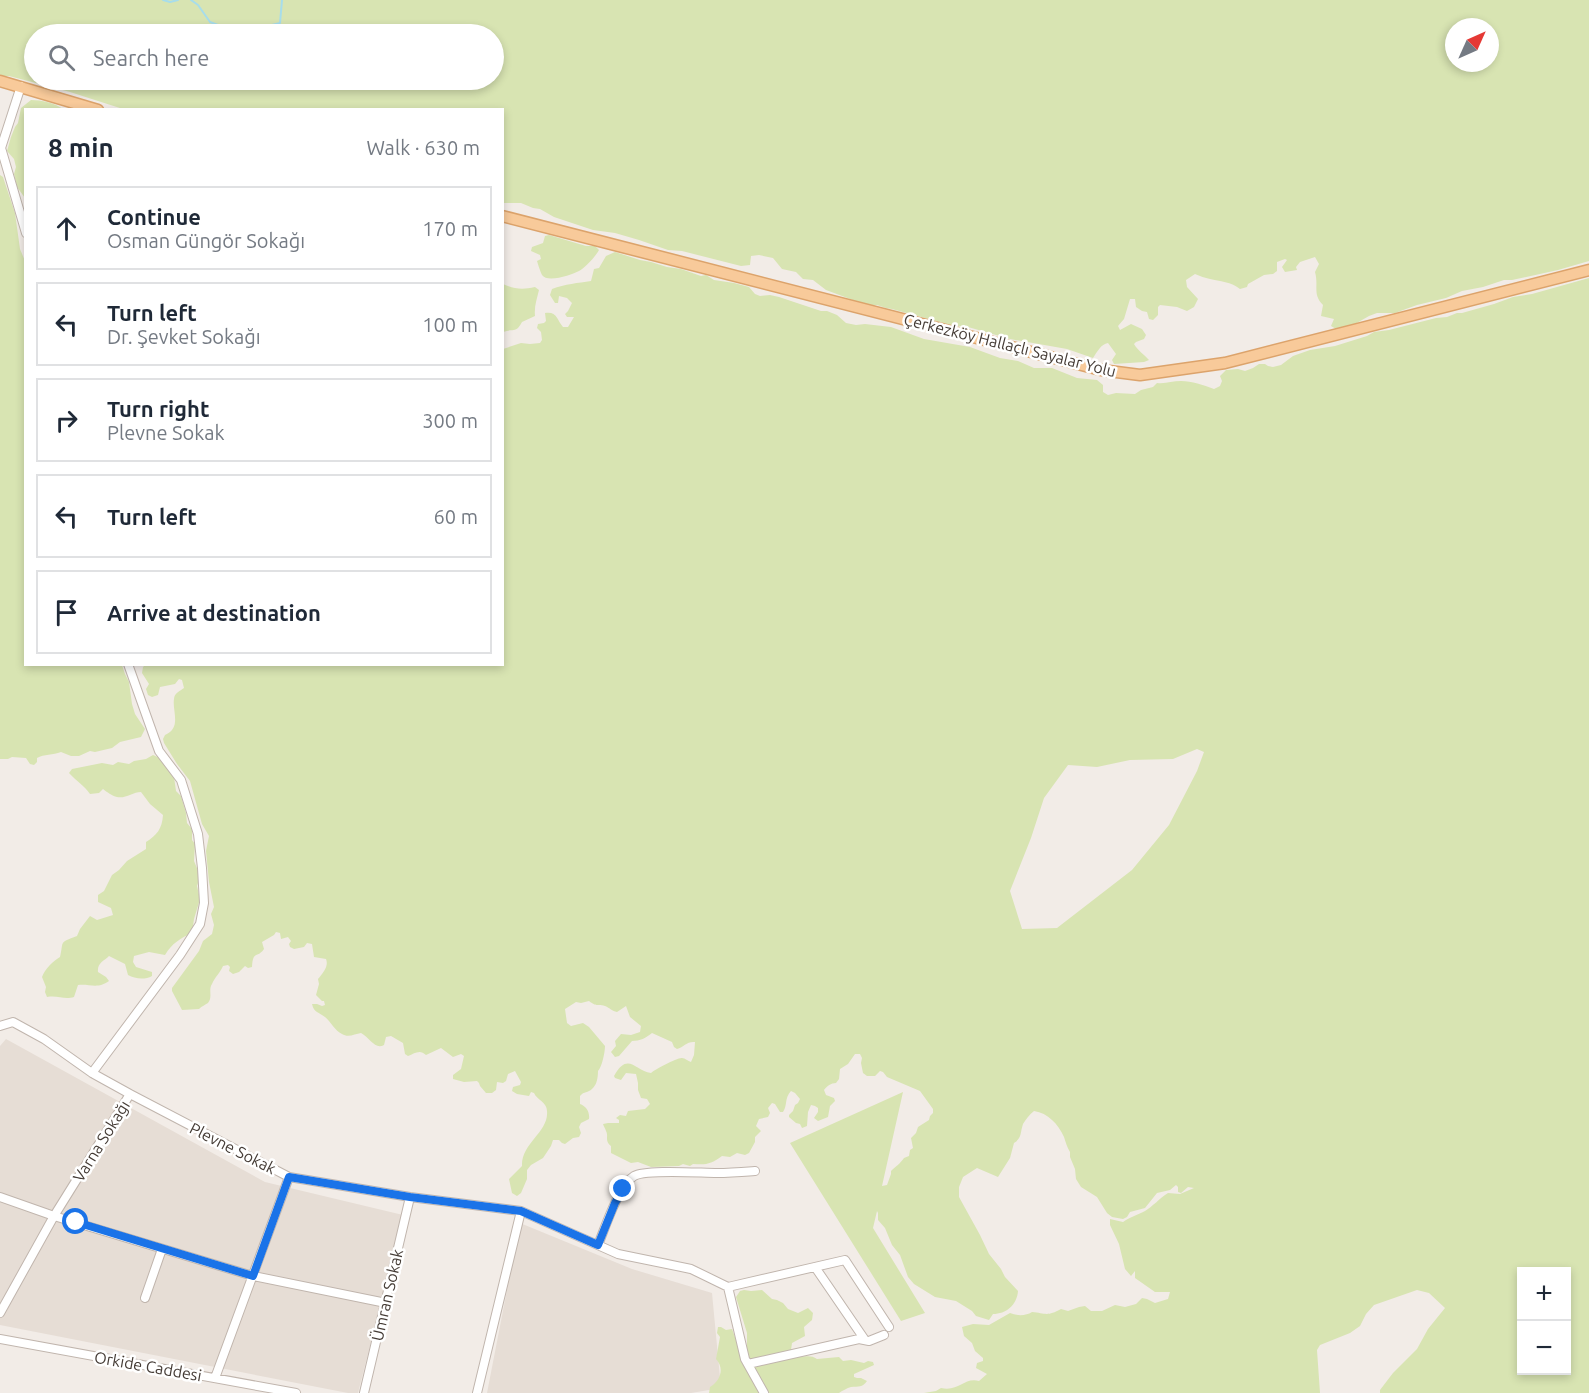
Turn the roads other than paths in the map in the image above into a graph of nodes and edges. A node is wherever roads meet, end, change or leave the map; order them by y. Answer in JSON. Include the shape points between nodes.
{"nodes":[{"id":1,"x":0,"y":81,"type":"edge"},
{"id":2,"x":21,"y":86,"type":"junction"},
{"id":3,"x":24,"y":87,"type":"edge"},
{"id":4,"x":34,"y":90,"type":"edge"},
{"id":5,"x":92,"y":108,"type":"edge"},
{"id":6,"x":504,"y":217,"type":"edge"},
{"id":7,"x":24,"y":226,"type":"edge"},
{"id":8,"x":1589,"y":270,"type":"edge"},
{"id":9,"x":129,"y":666,"type":"edge"},
{"id":10,"x":0,"y":1026,"type":"edge"},
{"id":11,"x":92,"y":1073,"type":"junction"},
{"id":12,"x":130,"y":1094,"type":"junction"},
{"id":13,"x":755,"y":1172,"type":"dead end"},
{"id":14,"x":289,"y":1177,"type":"junction"},
{"id":15,"x":0,"y":1197,"type":"edge"},
{"id":16,"x":410,"y":1197,"type":"junction"},
{"id":17,"x":521,"y":1211,"type":"junction"},
{"id":18,"x":54,"y":1216,"type":"junction"},
{"id":19,"x":598,"y":1245,"type":"junction"},
{"id":20,"x":162,"y":1249,"type":"junction"},
{"id":21,"x":815,"y":1267,"type":"junction"},
{"id":22,"x":253,"y":1276,"type":"junction"},
{"id":23,"x":728,"y":1287,"type":"junction"},
{"id":24,"x":145,"y":1298,"type":"dead end"},
{"id":25,"x":386,"y":1303,"type":"junction"},
{"id":26,"x":0,"y":1313,"type":"edge"},
{"id":27,"x":0,"y":1339,"type":"edge"},
{"id":28,"x":865,"y":1340,"type":"junction"},
{"id":29,"x":748,"y":1364,"type":"junction"},
{"id":30,"x":215,"y":1378,"type":"junction"},
{"id":31,"x":296,"y":1393,"type":"edge"},
{"id":32,"x":364,"y":1393,"type":"edge"},
{"id":33,"x":477,"y":1393,"type":"edge"},
{"id":34,"x":764,"y":1393,"type":"edge"}],
"edges":[{"from":1,"to":2,"type":"main road"},
{"from":2,"to":3,"type":"main road"},
{"from":2,"to":7,"type":"street","via":[[1,148]]},
{"from":4,"to":5,"type":"main road"},
{"from":6,"to":8,"type":"main road","name":"Çerkezköy Hallaçlı Sayalar Yolu","via":[[1089,367],[1140,375],[1225,363]]},
{"from":9,"to":11,"type":"street","via":[[159,751],[181,780],[198,834],[204,903],[200,924],[180,955]]},
{"from":10,"to":11,"type":"street","name":"Plevne Sokak","via":[[14,1022]]},
{"from":11,"to":12,"type":"street","name":"Plevne Sokak"},
{"from":12,"to":14,"type":"street","name":"Plevne Sokak"},
{"from":12,"to":18,"type":"street","name":"Varna Sokağı"},
{"from":13,"to":19,"type":"street","via":[[645,1172],[633,1176],[615,1203]]},
{"from":14,"to":16,"type":"street","name":"Plevne Sokak"},
{"from":14,"to":22,"type":"street"},
{"from":15,"to":18,"type":"street"},
{"from":16,"to":17,"type":"street","name":"Plevne Sokak"},
{"from":16,"to":25,"type":"street","name":"Ümran Sokak"},
{"from":17,"to":19,"type":"street","name":"Plevne Sokak"},
{"from":17,"to":33,"type":"street"},
{"from":18,"to":20,"type":"street"},
{"from":18,"to":26,"type":"street","name":"Varna Sokağı"},
{"from":19,"to":23,"type":"street","name":"Plevne Sokak","via":[[618,1254],[691,1269]]},
{"from":20,"to":22,"type":"street"},
{"from":20,"to":24,"type":"street"},
{"from":21,"to":23,"type":"street"},
{"from":21,"to":28,"type":"street"},
{"from":21,"to":28,"type":"street","via":[[845,1260],[887,1331]]},
{"from":22,"to":25,"type":"street"},
{"from":22,"to":30,"type":"street"},
{"from":23,"to":29,"type":"street"},
{"from":25,"to":32,"type":"street","name":"Ümran Sokak"},
{"from":27,"to":30,"type":"street","name":"Orkide Caddesi"},
{"from":28,"to":29,"type":"street"},
{"from":29,"to":34,"type":"street"},
{"from":30,"to":31,"type":"street","name":"Orkide Caddesi"}]}
